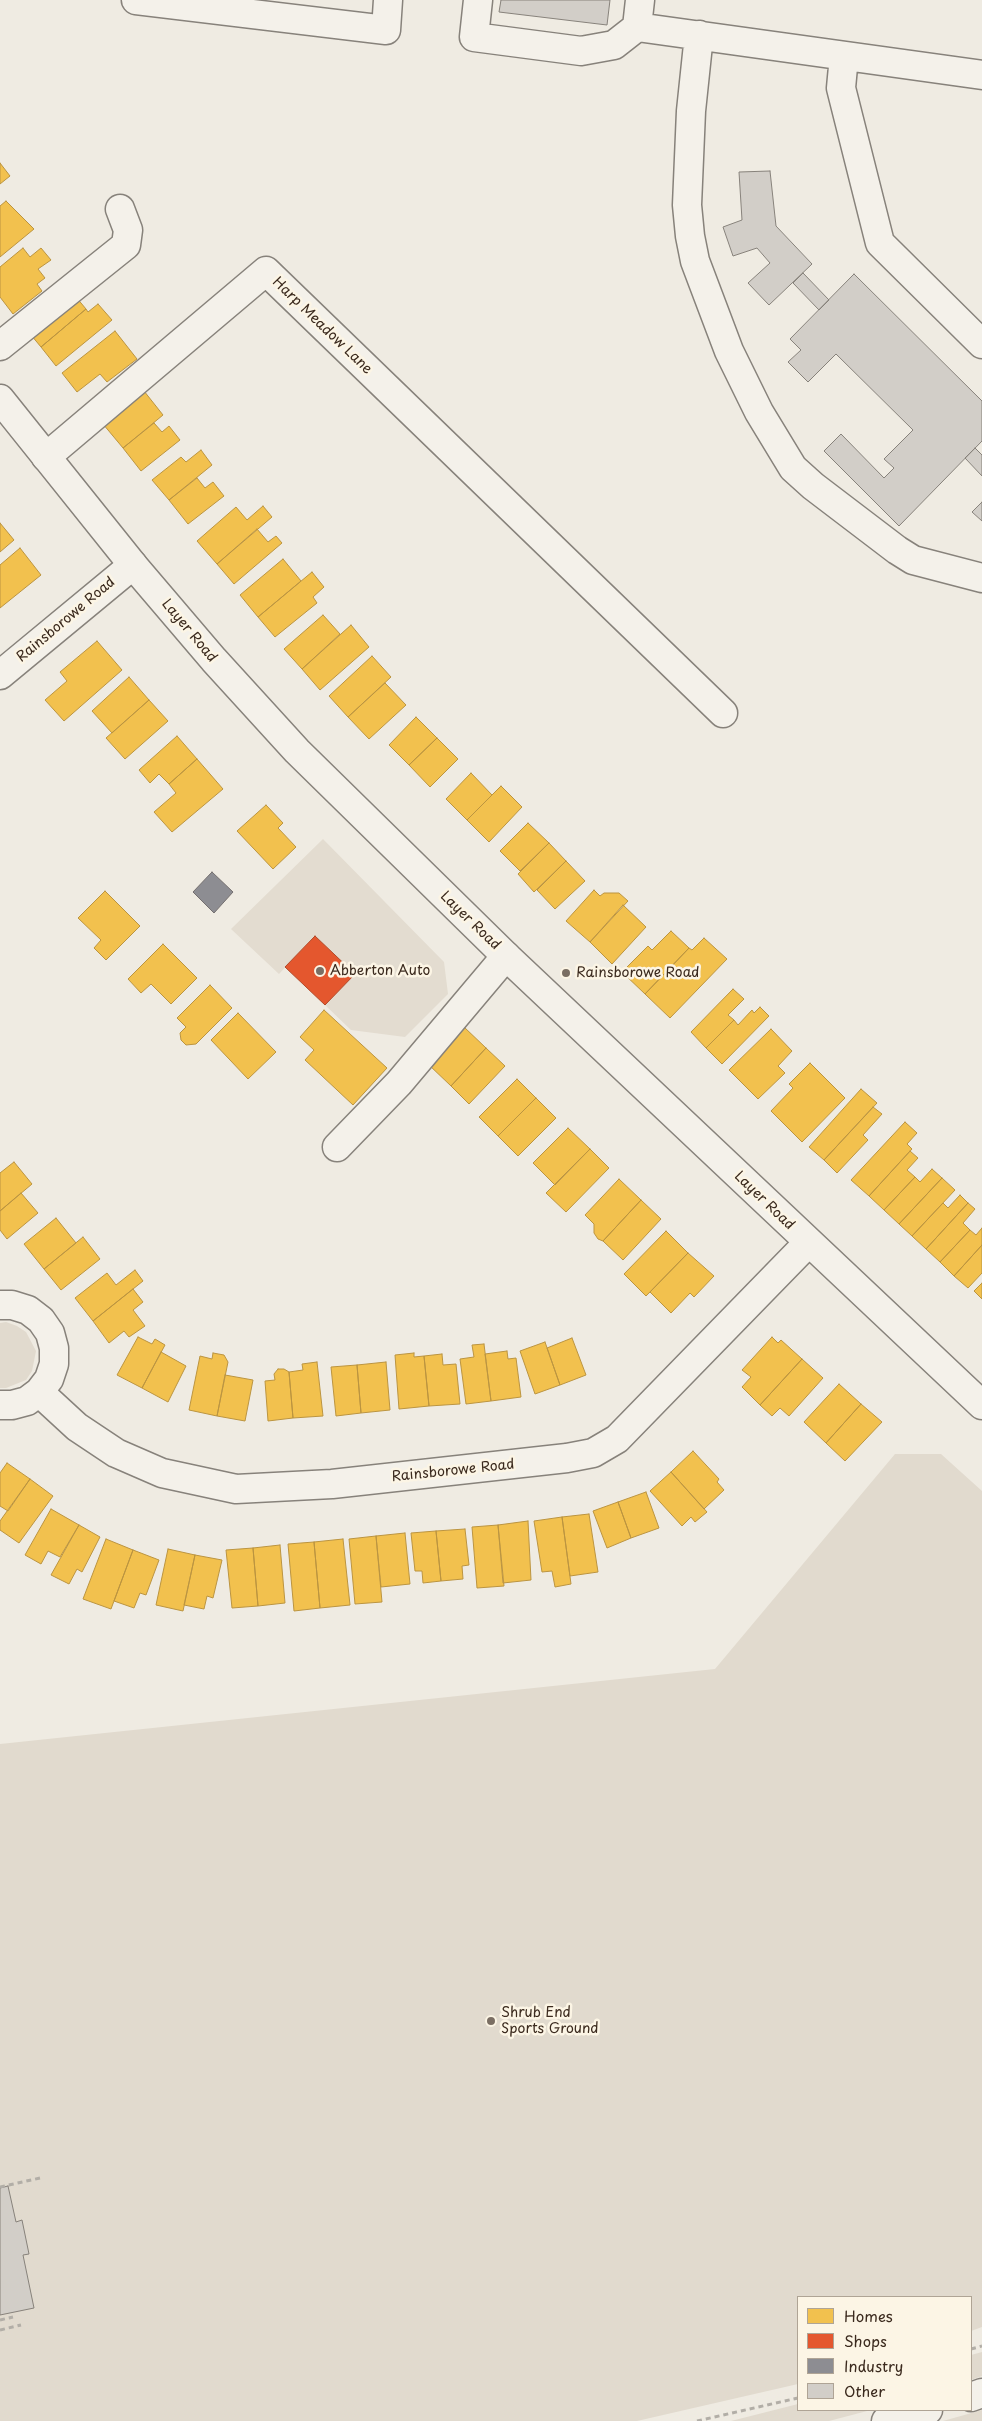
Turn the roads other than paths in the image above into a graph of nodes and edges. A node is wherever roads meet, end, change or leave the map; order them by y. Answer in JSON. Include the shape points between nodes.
{"nodes":[{"id":1,"x":136,"y":0,"type":"edge"},
{"id":2,"x":388,"y":0,"type":"edge"},
{"id":3,"x":478,"y":0,"type":"edge"},
{"id":4,"x":640,"y":0,"type":"edge"},
{"id":5,"x":636,"y":27,"type":"junction"},
{"id":6,"x":699,"y":35,"type":"junction"},
{"id":7,"x":844,"y":56,"type":"junction"},
{"id":8,"x":982,"y":75,"type":"edge"},
{"id":9,"x":120,"y":209,"type":"dead end"},
{"id":10,"x":982,"y":344,"type":"edge"},
{"id":11,"x":0,"y":346,"type":"edge"},
{"id":12,"x":0,"y":399,"type":"edge"},
{"id":13,"x":46,"y":457,"type":"junction"},
{"id":14,"x":133,"y":565,"type":"junction"},
{"id":15,"x":982,"y":578,"type":"edge"},
{"id":16,"x":0,"y":675,"type":"edge"},
{"id":17,"x":723,"y":713,"type":"dead end"},
{"id":18,"x":506,"y":956,"type":"junction"},
{"id":19,"x":337,"y":1147,"type":"dead end"},
{"id":20,"x":808,"y":1243,"type":"junction"},
{"id":21,"x":0,"y":1305,"type":"edge"},
{"id":22,"x":39,"y":1392,"type":"junction"},
{"id":23,"x":0,"y":1405,"type":"edge"},
{"id":24,"x":982,"y":1405,"type":"edge"},
{"id":25,"x":924,"y":2411,"type":"edge"},
{"id":26,"x":886,"y":2421,"type":"edge"}],
"edges":[{"from":1,"to":2,"type":"main road","via":[[386,30]]},
{"from":3,"to":5,"type":"main road","via":[[474,37],[581,51],[614,45]]},
{"from":4,"to":5,"type":"main road"},
{"from":5,"to":6,"type":"main road"},
{"from":6,"to":7,"type":"main road"},
{"from":6,"to":15,"type":"main road","via":[[690,111],[687,205],[690,236],[695,261],[729,350],[758,412],[793,468],[898,550],[913,560]]},
{"from":7,"to":8,"type":"main road"},
{"from":7,"to":10,"type":"main road","via":[[841,88],[880,243]]},
{"from":9,"to":11,"type":"main road","via":[[128,230],[126,245]]},
{"from":12,"to":13,"type":"main road","name":"Layer Road"},
{"from":13,"to":14,"type":"main road","name":"Layer Road"},
{"from":13,"to":17,"type":"main road","name":"Harp Meadow Lane","via":[[266,271]]},
{"from":14,"to":16,"type":"main road","name":"Rainsborowe Road"},
{"from":14,"to":18,"type":"main road","name":"Layer Road","via":[[296,751]]},
{"from":18,"to":19,"type":"main road","via":[[399,1083]]},
{"from":18,"to":20,"type":"main road","name":"Layer Road"},
{"from":20,"to":22,"type":"main road","name":"Rainsborowe Road","via":[[617,1439],[593,1453],[332,1484],[236,1489],[162,1473],[116,1453],[76,1427]]},
{"from":20,"to":24,"type":"main road","name":"Layer Road"},
{"from":21,"to":22,"type":"main road","via":[[28,1310],[50,1333],[54,1364],[49,1379]]},
{"from":22,"to":23,"type":"main road","via":[[26,1401]]},
{"from":25,"to":26,"type":"main road"}]}
